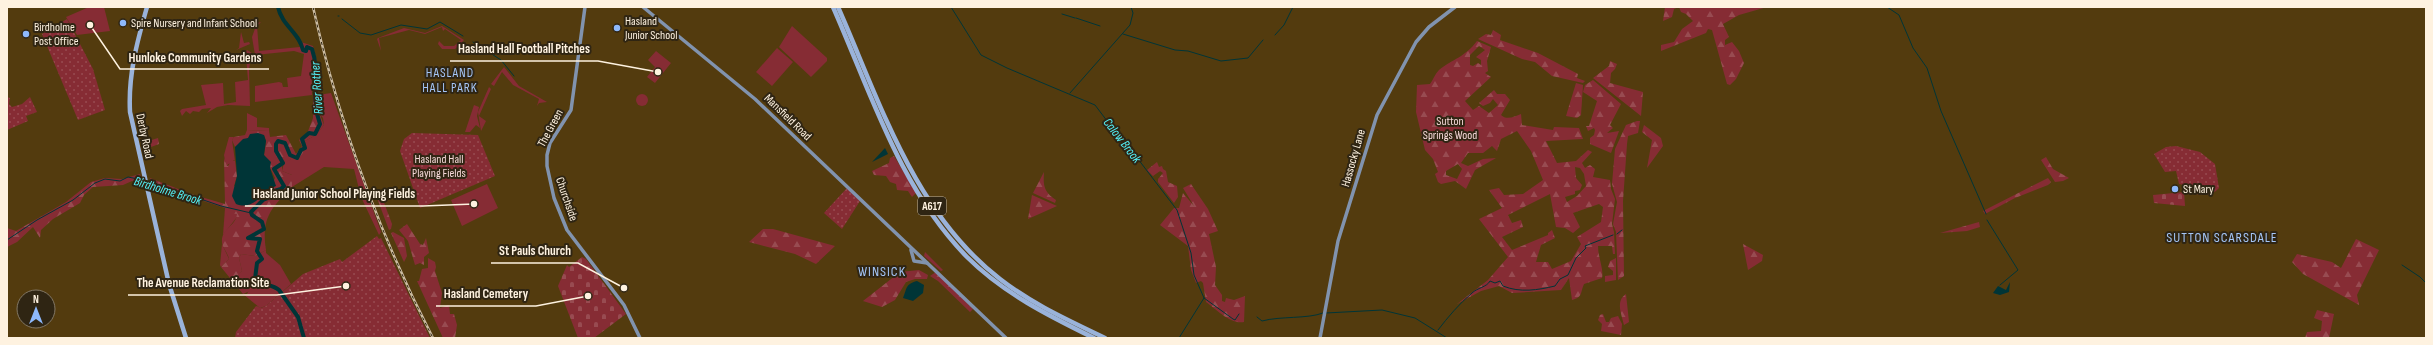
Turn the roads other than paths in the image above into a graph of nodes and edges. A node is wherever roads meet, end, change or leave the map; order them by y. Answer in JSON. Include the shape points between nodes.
{"nodes":[{"id":1,"x":147,"y":7,"type":"edge"},
{"id":2,"x":585,"y":7,"type":"edge"},
{"id":3,"x":643,"y":7,"type":"edge"},
{"id":4,"x":833,"y":7,"type":"edge"},
{"id":5,"x":838,"y":7,"type":"edge"},
{"id":6,"x":1455,"y":7,"type":"edge"},
{"id":7,"x":546,"y":163,"type":"joint"},
{"id":8,"x":911,"y":250,"type":"junction"},
{"id":9,"x":918,"y":255,"type":"junction"},
{"id":10,"x":912,"y":257,"type":"junction"},
{"id":11,"x":918,"y":261,"type":"junction"},
{"id":12,"x":927,"y":263,"type":"junction"},
{"id":13,"x":186,"y":338,"type":"edge"},
{"id":14,"x":640,"y":338,"type":"edge"},
{"id":15,"x":1006,"y":338,"type":"edge"},
{"id":16,"x":1094,"y":338,"type":"edge"},
{"id":17,"x":1105,"y":338,"type":"edge"},
{"id":18,"x":1320,"y":338,"type":"edge"}],
"edges":[{"from":1,"to":13,"type":"highway","name":"Derby Road","via":[[135,50],[129,96],[133,130],[173,300]]},
{"from":2,"to":7,"type":"main road","name":"The Green","via":[[571,110],[550,144]]},
{"from":3,"to":8,"type":"main road","name":"Mansfield Road","via":[[758,101]]},
{"from":4,"to":16,"type":"highway","number":"A617","via":[[892,144],[913,186],[935,220],[968,258],[1002,287]]},
{"from":5,"to":17,"type":"highway","number":"A617","via":[[917,184],[952,233],[968,251],[1012,288],[1054,313]]},
{"from":6,"to":18,"type":"main road","name":"Hassocky Lane","via":[[1435,22],[1416,42],[1370,132],[1338,241]]},
{"from":7,"to":14,"type":"main road","name":"Churchside","via":[[554,198],[567,230],[624,305]]},
{"from":8,"to":9,"type":"main road","name":"Mansfield Road"},
{"from":8,"to":10,"type":"main road"},
{"from":9,"to":10,"type":"main road"},
{"from":9,"to":11,"type":"main road"},
{"from":9,"to":12,"type":"main road","name":"Mansfield Road"},
{"from":10,"to":11,"type":"main road","via":[[914,261]]},
{"from":11,"to":12,"type":"main road"},
{"from":12,"to":15,"type":"main road","name":"Mansfield Road"}]}
